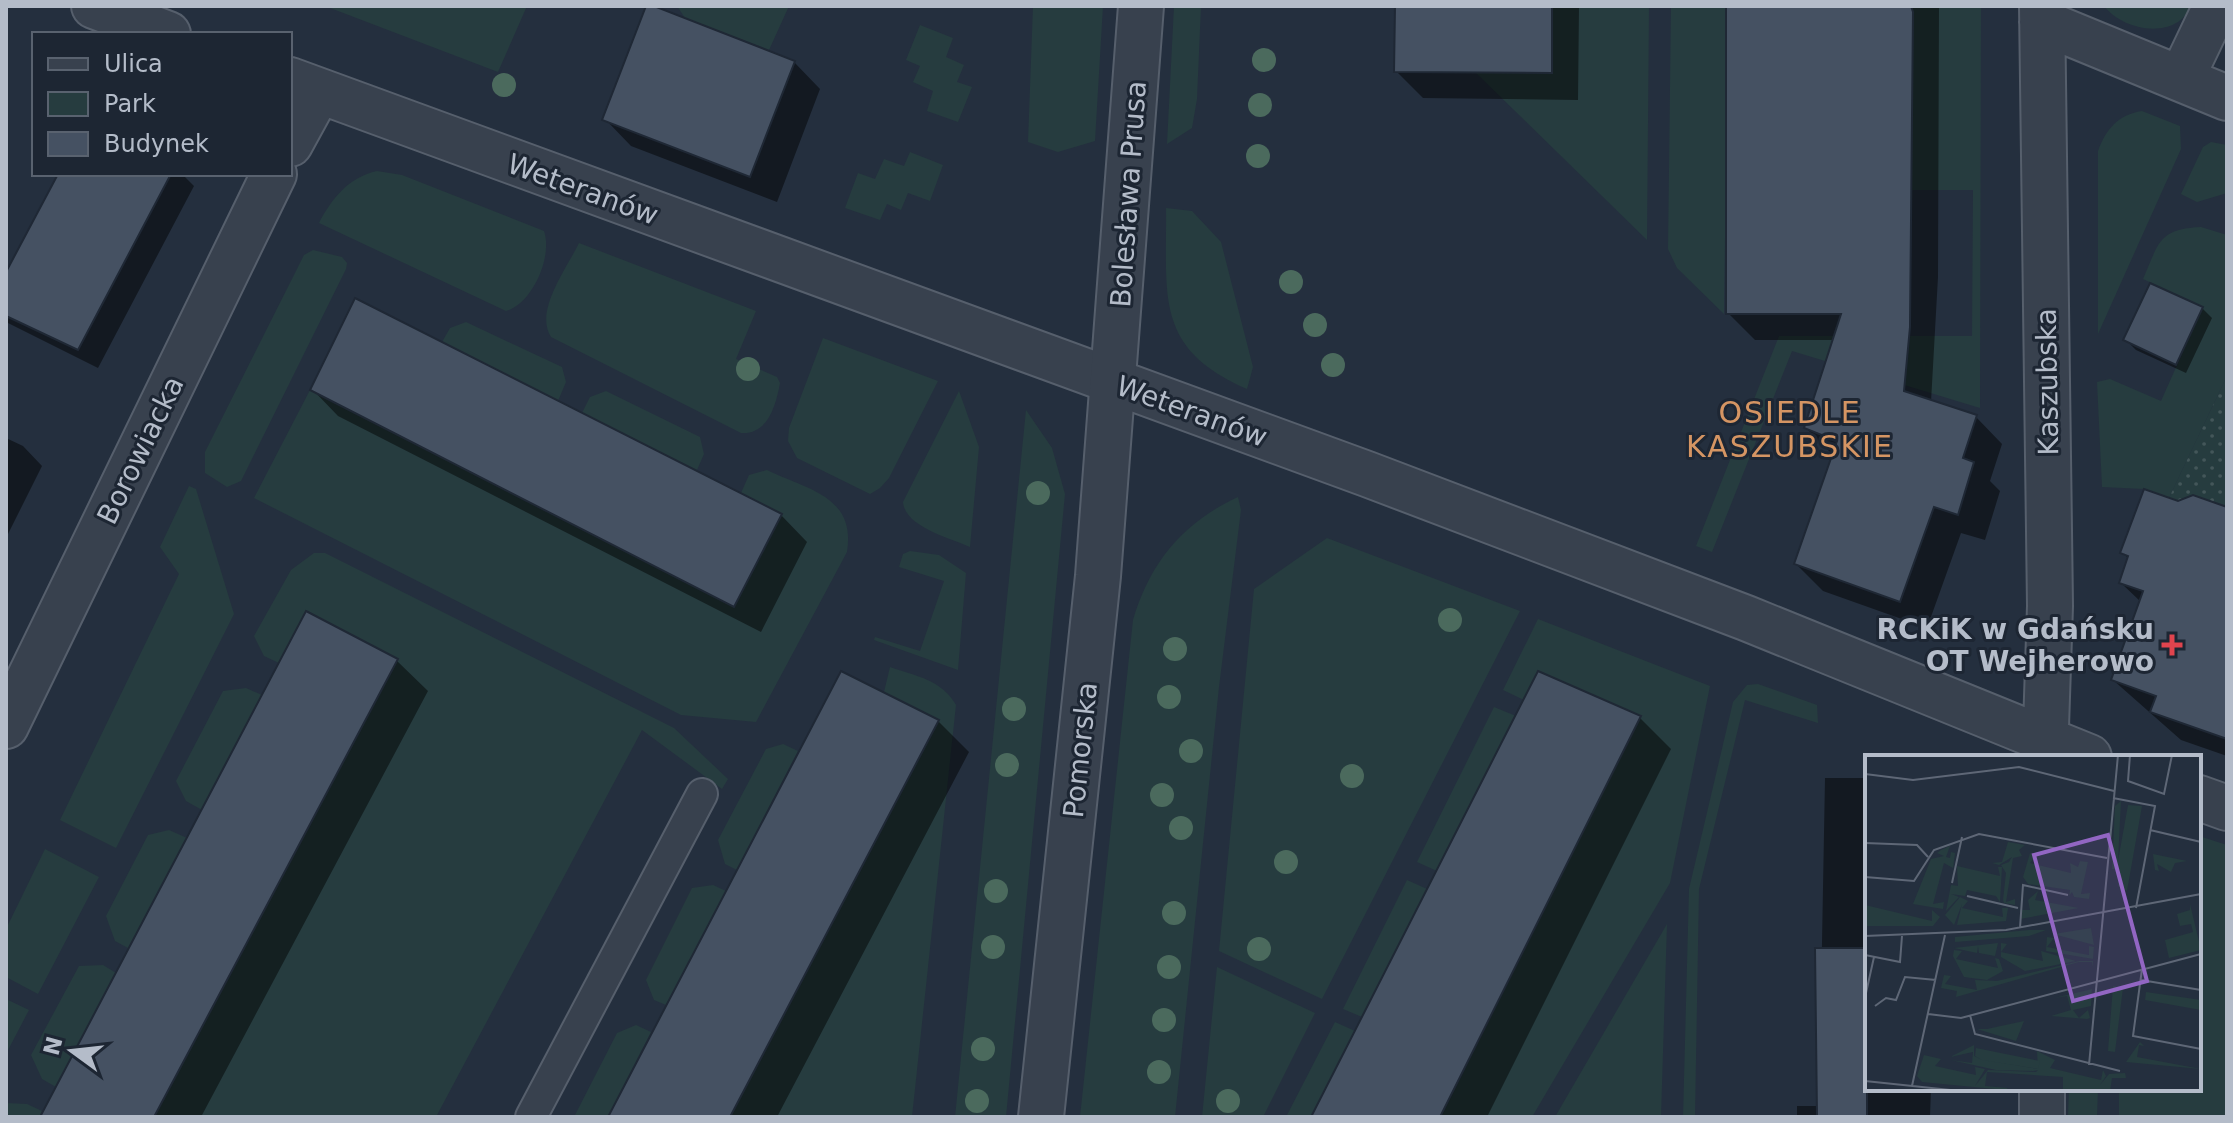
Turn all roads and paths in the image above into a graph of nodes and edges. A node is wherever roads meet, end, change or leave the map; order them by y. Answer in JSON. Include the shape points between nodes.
{"nodes":[{"id":1,"x":94,"y":6,"type":"edge"},
{"id":2,"x":1141,"y":6,"type":"edge"},
{"id":3,"x":2216,"y":6,"type":"edge"},
{"id":4,"x":2042,"y":14,"type":"edge"},
{"id":5,"x":163,"y":32,"type":"edge"},
{"id":6,"x":2182,"y":77,"type":"junction"},
{"id":7,"x":304,"y":85,"type":"edge"},
{"id":8,"x":2227,"y":98,"type":"edge"},
{"id":9,"x":292,"y":136,"type":"edge"},
{"id":10,"x":273,"y":176,"type":"edge"},
{"id":11,"x":1113,"y":382,"type":"junction"},
{"id":12,"x":6,"y":726,"type":"edge"},
{"id":13,"x":2046,"y":749,"type":"edge"},
{"id":14,"x":2078,"y":755,"type":"edge"},
{"id":15,"x":702,"y":794,"type":"dead end"},
{"id":16,"x":2201,"y":799,"type":"edge"},
{"id":17,"x":2227,"y":808,"type":"edge"},
{"id":18,"x":2042,"y":1091,"type":"edge"},
{"id":19,"x":531,"y":1117,"type":"edge"},
{"id":20,"x":1041,"y":1117,"type":"edge"},
{"id":21,"x":2042,"y":1117,"type":"edge"}],
"edges":[{"from":1,"to":5,"type":"street"},
{"from":2,"to":11,"type":"street","name":"Bolesława Prusa"},
{"from":3,"to":6,"type":"street"},
{"from":4,"to":6,"type":"street"},
{"from":4,"to":13,"type":"street","name":"Kaszubska","via":[[2050,606]]},
{"from":6,"to":8,"type":"street"},
{"from":7,"to":9,"type":"street"},
{"from":7,"to":11,"type":"street","name":"Weteranów"},
{"from":10,"to":12,"type":"street","name":"Borowiacka"},
{"from":11,"to":13,"type":"street","name":"Weteranów","via":[[1640,577]]},
{"from":11,"to":20,"type":"street","name":"Pomorska"},
{"from":13,"to":14,"type":"street","name":"Weteranów"},
{"from":15,"to":19,"type":"lane"},
{"from":16,"to":17,"type":"street"},
{"from":18,"to":21,"type":"street"}]}
